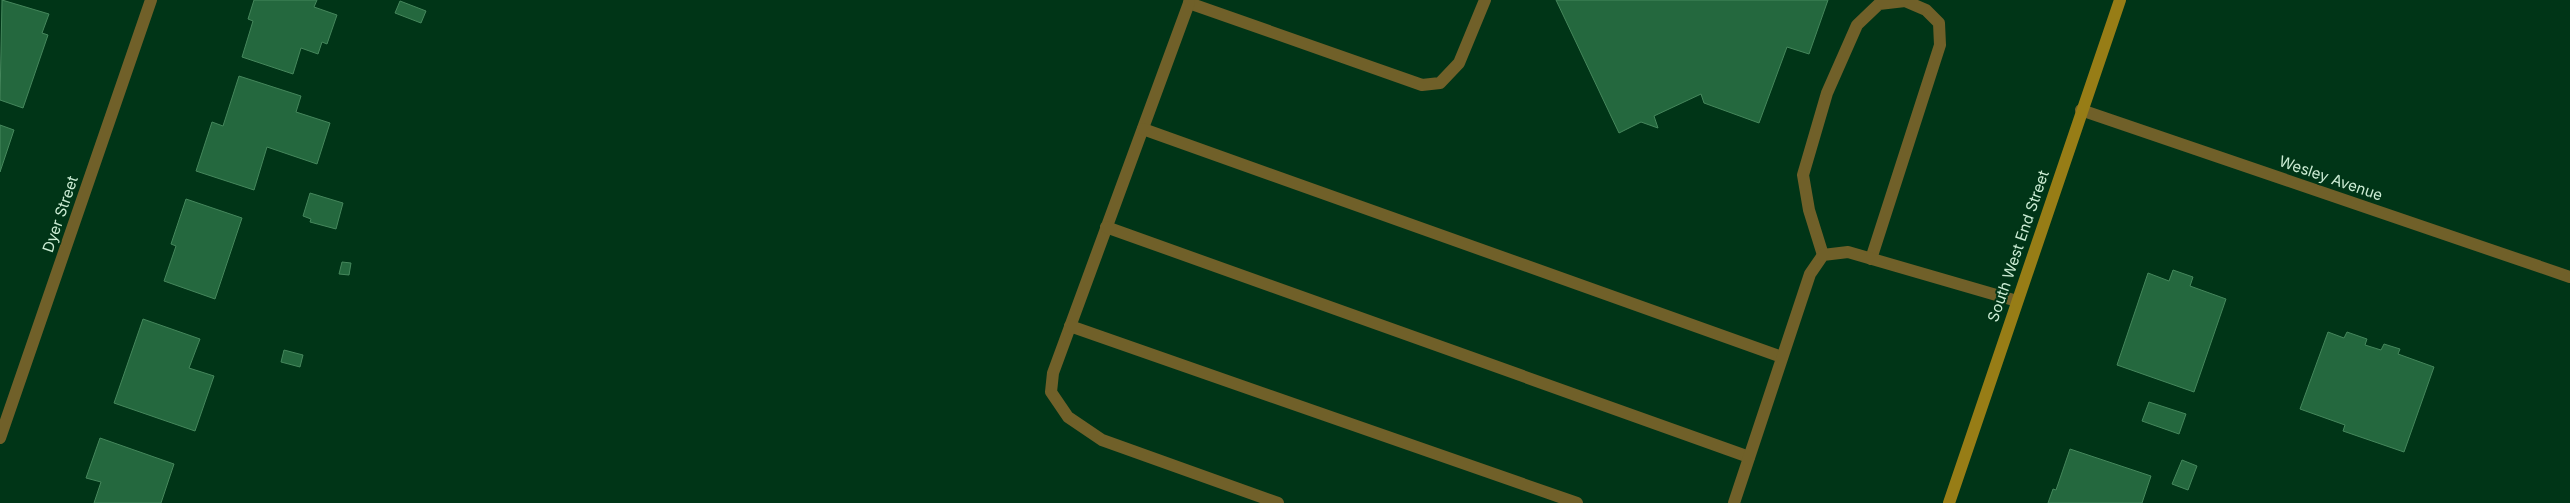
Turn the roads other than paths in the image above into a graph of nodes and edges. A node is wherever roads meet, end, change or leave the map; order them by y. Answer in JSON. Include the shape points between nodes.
{"nodes":[{"id":1,"x":151,"y":0,"type":"edge"},
{"id":2,"x":1485,"y":0,"type":"edge"},
{"id":3,"x":2120,"y":0,"type":"edge"},
{"id":4,"x":1190,"y":1,"type":"edge"},
{"id":5,"x":2081,"y":110,"type":"junction"},
{"id":6,"x":1143,"y":129,"type":"junction"},
{"id":7,"x":1106,"y":227,"type":"junction"},
{"id":8,"x":1823,"y":255,"type":"junction"},
{"id":9,"x":1871,"y":259,"type":"junction"},
{"id":10,"x":2570,"y":277,"type":"edge"},
{"id":11,"x":2017,"y":301,"type":"junction"},
{"id":12,"x":1070,"y":326,"type":"junction"},
{"id":13,"x":1782,"y":357,"type":"junction"},
{"id":14,"x":0,"y":438,"type":"edge"},
{"id":15,"x":1749,"y":457,"type":"junction"},
{"id":16,"x":1278,"y":503,"type":"edge"},
{"id":17,"x":1577,"y":503,"type":"edge"},
{"id":18,"x":1734,"y":503,"type":"edge"},
{"id":19,"x":1949,"y":503,"type":"edge"}],
"edges":[{"from":1,"to":14,"type":"street","name":"Dyer Street"},
{"from":2,"to":4,"type":"street","via":[[1459,62],[1440,82],[1422,85]]},
{"from":3,"to":5,"type":"street","name":"South West End Street"},
{"from":4,"to":6,"type":"street"},
{"from":5,"to":10,"type":"street","name":"Wesley Avenue"},
{"from":5,"to":11,"type":"street","name":"South West End Street"},
{"from":6,"to":7,"type":"street"},
{"from":6,"to":13,"type":"street"},
{"from":7,"to":12,"type":"street"},
{"from":7,"to":15,"type":"street"},
{"from":8,"to":9,"type":"street","via":[[1848,252]]},
{"from":8,"to":9,"type":"street","via":[[1809,210],[1803,175],[1827,94],[1857,25],[1879,4],[1905,1],[1926,10],[1939,23],[1940,45]]},
{"from":8,"to":13,"type":"street","via":[[1810,274]]},
{"from":9,"to":11,"type":"street"},
{"from":11,"to":19,"type":"street","name":"South West End Street"},
{"from":12,"to":16,"type":"street","via":[[1052,372],[1051,392],[1068,417],[1102,440]]},
{"from":12,"to":17,"type":"street"},
{"from":13,"to":15,"type":"street"},
{"from":15,"to":18,"type":"street"}]}
